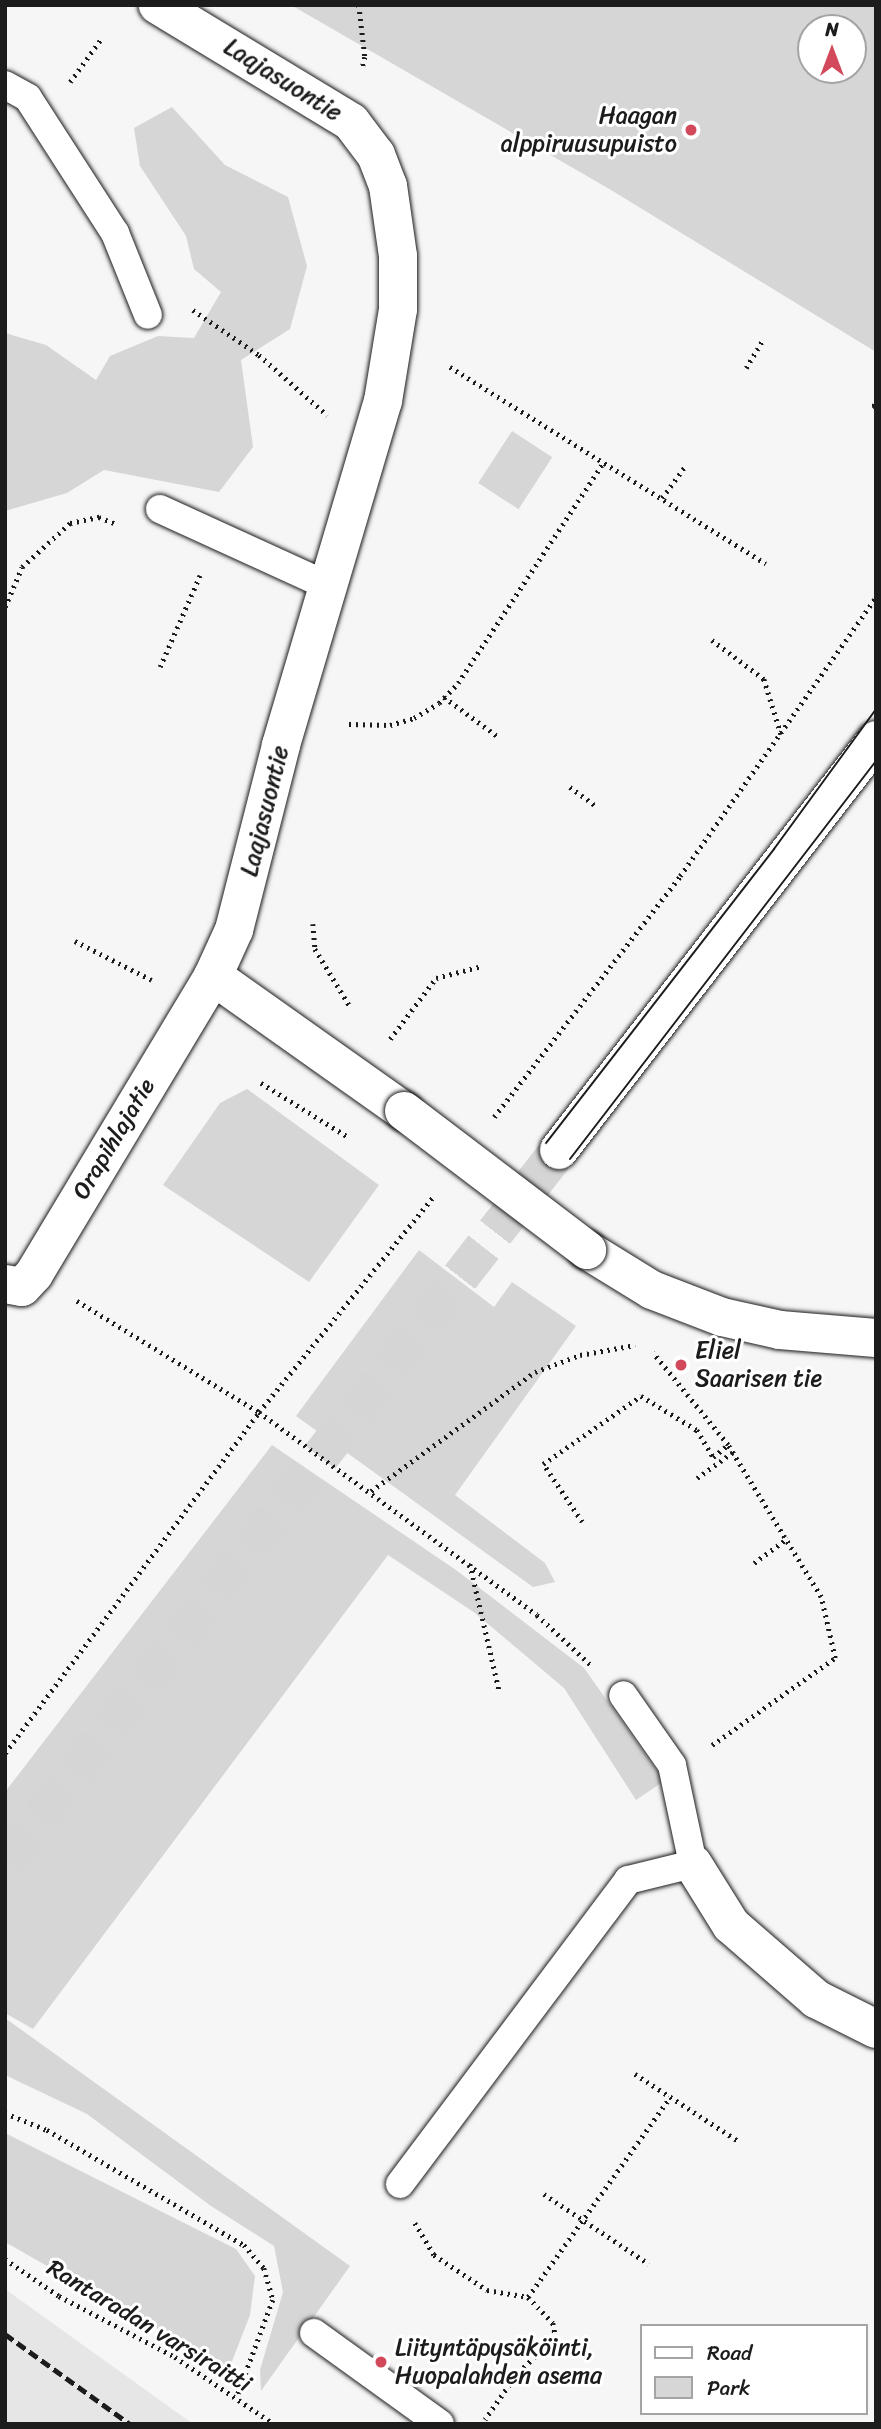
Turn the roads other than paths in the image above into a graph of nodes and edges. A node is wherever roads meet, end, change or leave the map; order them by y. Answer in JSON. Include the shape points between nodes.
{"nodes":[{"id":1,"x":158,"y":5,"type":"edge"},
{"id":2,"x":5,"y":85,"type":"edge"},
{"id":3,"x":148,"y":315,"type":"road end"},
{"id":4,"x":160,"y":509,"type":"dead end"},
{"id":5,"x":328,"y":586,"type":"junction"},
{"id":6,"x":876,"y":740,"type":"edge"},
{"id":7,"x":213,"y":976,"type":"junction"},
{"id":8,"x":559,"y":1150,"type":"tunnel mouth"},
{"id":9,"x":14,"y":1285,"type":"edge"},
{"id":10,"x":876,"y":1339,"type":"edge"},
{"id":11,"x":623,"y":1695,"type":"road end"},
{"id":12,"x":693,"y":1864,"type":"junction"},
{"id":13,"x":876,"y":2029,"type":"edge"},
{"id":14,"x":401,"y":2184,"type":"road end"},
{"id":15,"x":314,"y":2333,"type":"dead end"},
{"id":16,"x":440,"y":2424,"type":"edge"}],
"edges":[{"from":1,"to":5,"type":"street","name":"Laajasuontie","via":[[351,122],[376,155],[388,186],[398,256],[398,309],[383,401]]},
{"from":2,"to":3,"type":"lane","via":[[27,98],[115,233]]},
{"from":4,"to":5,"type":"lane"},
{"from":5,"to":7,"type":"street","name":"Laajasuontie","via":[[239,912]]},
{"from":6,"to":8,"type":"street"},
{"from":7,"to":9,"type":"street","name":"Orapihlajatie"},
{"from":7,"to":10,"type":"street","bridge":true,"via":[[404,1111],[587,1250],[652,1290],[722,1317],[780,1330]]},
{"from":11,"to":12,"type":"lane","via":[[672,1765]]},
{"from":12,"to":13,"type":"street","via":[[731,1925],[816,1999]]},
{"from":12,"to":14,"type":"lane","via":[[628,1880]]},
{"from":15,"to":16,"type":"lane"}]}
